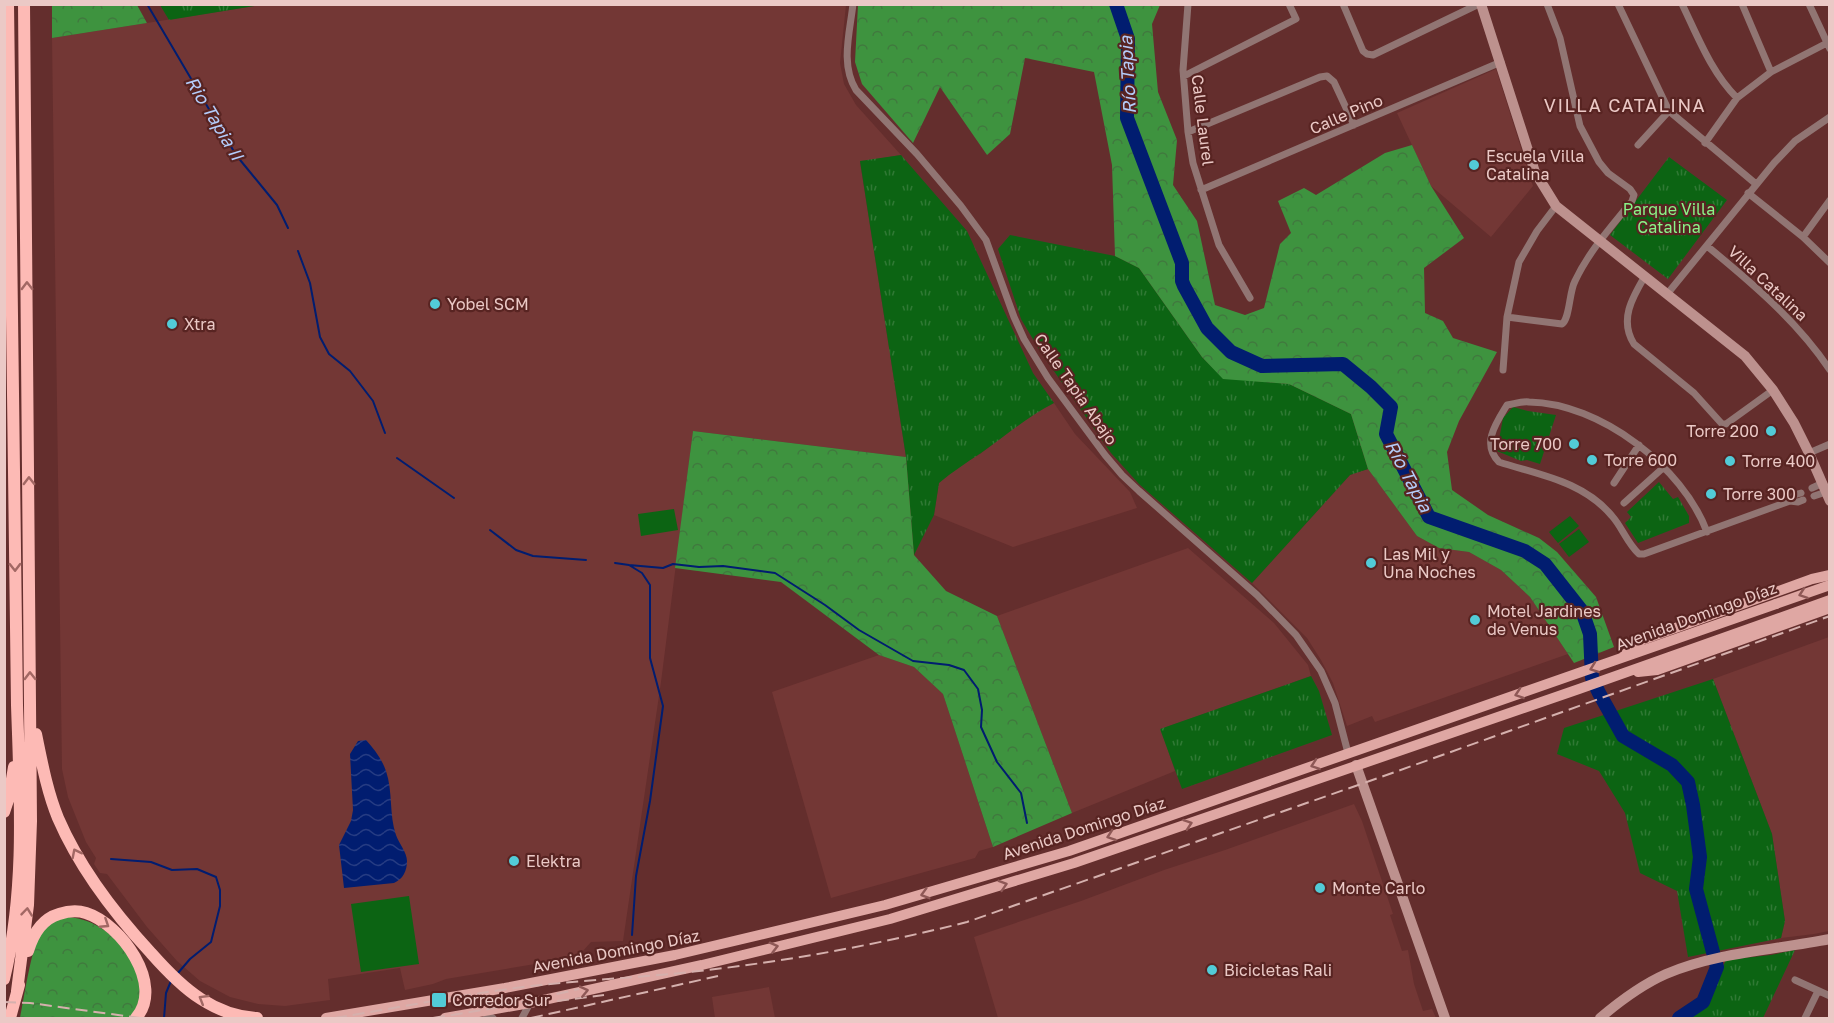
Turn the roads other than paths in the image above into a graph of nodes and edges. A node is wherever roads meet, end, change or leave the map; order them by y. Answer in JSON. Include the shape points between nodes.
{"nodes":[{"id":1,"x":8,"y":4,"type":"edge"},
{"id":2,"x":24,"y":4,"type":"edge"},
{"id":3,"x":853,"y":4,"type":"edge"},
{"id":4,"x":1289,"y":4,"type":"edge"},
{"id":5,"x":1343,"y":4,"type":"edge"},
{"id":6,"x":1480,"y":4,"type":"edge"},
{"id":7,"x":1547,"y":4,"type":"edge"},
{"id":8,"x":1618,"y":4,"type":"edge"},
{"id":9,"x":1682,"y":4,"type":"edge"},
{"id":10,"x":1742,"y":4,"type":"edge"},
{"id":11,"x":1809,"y":4,"type":"edge"},
{"id":12,"x":1190,"y":5,"type":"edge"},
{"id":13,"x":1828,"y":46,"type":"edge"},
{"id":14,"x":1501,"y":62,"type":"junction"},
{"id":15,"x":1771,"y":72,"type":"junction"},
{"id":16,"x":1184,"y":76,"type":"junction"},
{"id":17,"x":1737,"y":98,"type":"junction"},
{"id":18,"x":1669,"y":111,"type":"junction"},
{"id":19,"x":1830,"y":117,"type":"edge"},
{"id":20,"x":1354,"y":125,"type":"junction"},
{"id":21,"x":1188,"y":132,"type":"junction"},
{"id":22,"x":1705,"y":143,"type":"junction"},
{"id":23,"x":1638,"y":145,"type":"dead end"},
{"id":24,"x":1756,"y":184,"type":"junction"},
{"id":25,"x":1201,"y":190,"type":"junction"},
{"id":26,"x":1748,"y":194,"type":"junction"},
{"id":27,"x":1830,"y":200,"type":"edge"},
{"id":28,"x":1556,"y":206,"type":"junction"},
{"id":29,"x":1803,"y":237,"type":"junction"},
{"id":30,"x":1600,"y":242,"type":"junction"},
{"id":31,"x":1707,"y":246,"type":"junction"},
{"id":32,"x":1830,"y":263,"type":"edge"},
{"id":33,"x":1645,"y":276,"type":"junction"},
{"id":34,"x":1668,"y":293,"type":"junction"},
{"id":35,"x":1250,"y":298,"type":"dead end"},
{"id":36,"x":1507,"y":317,"type":"junction"},
{"id":37,"x":1503,"y":370,"type":"dead end"},
{"id":38,"x":1830,"y":370,"type":"edge"},
{"id":39,"x":1773,"y":390,"type":"junction"},
{"id":40,"x":1830,"y":444,"type":"edge"},
{"id":41,"x":1639,"y":445,"type":"junction"},
{"id":42,"x":1809,"y":453,"type":"junction"},
{"id":43,"x":1664,"y":467,"type":"junction"},
{"id":44,"x":1614,"y":483,"type":"dead end"},
{"id":45,"x":1812,"y":488,"type":"dead end"},
{"id":46,"x":1826,"y":492,"type":"edge"},
{"id":47,"x":1802,"y":496,"type":"dead end"},
{"id":48,"x":1814,"y":496,"type":"dead end"},
{"id":49,"x":1624,"y":503,"type":"dead end"},
{"id":50,"x":1707,"y":532,"type":"junction"},
{"id":51,"x":1830,"y":574,"type":"edge"},
{"id":52,"x":1830,"y":584,"type":"edge"},
{"id":53,"x":1830,"y":591,"type":"edge"},
{"id":54,"x":1830,"y":600,"type":"edge"},
{"id":55,"x":1830,"y":608,"type":"edge"},
{"id":56,"x":1616,"y":660,"type":"junction"},
{"id":57,"x":1620,"y":674,"type":"junction"},
{"id":58,"x":17,"y":705,"type":"junction"},
{"id":59,"x":31,"y":705,"type":"junction"},
{"id":60,"x":1348,"y":753,"type":"junction"},
{"id":61,"x":1356,"y":765,"type":"junction"},
{"id":62,"x":4,"y":812,"type":"edge"},
{"id":63,"x":1830,"y":939,"type":"edge"},
{"id":64,"x":4,"y":979,"type":"edge"},
{"id":65,"x":1795,"y":980,"type":"dead end"},
{"id":66,"x":17,"y":991,"type":"junction"},
{"id":67,"x":1818,"y":991,"type":"junction"},
{"id":68,"x":1830,"y":996,"type":"edge"},
{"id":69,"x":530,"y":1003,"type":"junction"},
{"id":70,"x":482,"y":1012,"type":"junction"},
{"id":71,"x":10,"y":1018,"type":"edge"},
{"id":72,"x":136,"y":1018,"type":"edge"},
{"id":73,"x":257,"y":1018,"type":"edge"},
{"id":74,"x":326,"y":1018,"type":"edge"},
{"id":75,"x":445,"y":1018,"type":"edge"},
{"id":76,"x":493,"y":1018,"type":"edge"},
{"id":77,"x":522,"y":1018,"type":"edge"},
{"id":78,"x":1445,"y":1018,"type":"edge"},
{"id":79,"x":1600,"y":1018,"type":"edge"},
{"id":80,"x":1805,"y":1018,"type":"edge"}],
"edges":[{"from":1,"to":58,"type":"highway","one_way":true},
{"from":59,"to":2,"type":"highway","one_way":true},
{"from":3,"to":60,"type":"street","name":"Calle Tapia Abajo","via":[[847,47],[850,81],[917,154],[986,240],[1024,339],[1105,455],[1139,491],[1262,599],[1310,653],[1335,704]]},
{"from":4,"to":16,"type":"street","via":[[1296,19]]},
{"from":5,"to":6,"type":"street","via":[[1363,51],[1373,55]]},
{"from":6,"to":14,"type":"street"},
{"from":7,"to":30,"type":"street","via":[[1560,38],[1580,126],[1599,162],[1634,195]]},
{"from":8,"to":18,"type":"street"},
{"from":9,"to":17,"type":"street","via":[[1707,58]]},
{"from":10,"to":15,"type":"street"},
{"from":11,"to":13,"type":"street"},
{"from":12,"to":16,"type":"street","name":"Calle Laurel"},
{"from":13,"to":15,"type":"street"},
{"from":14,"to":20,"type":"street","name":"Calle Pino"},
{"from":14,"to":28,"type":"street","via":[[1535,172]]},
{"from":15,"to":17,"type":"street"},
{"from":16,"to":21,"type":"street","name":"Calle Laurel"},
{"from":17,"to":22,"type":"street"},
{"from":18,"to":22,"type":"street"},
{"from":18,"to":23,"type":"street"},
{"from":19,"to":24,"type":"street","via":[[1795,141]]},
{"from":20,"to":21,"type":"street","via":[[1328,76]]},
{"from":20,"to":25,"type":"street","name":"Calle Pino"},
{"from":21,"to":25,"type":"street","name":"Calle Laurel"},
{"from":22,"to":24,"type":"street"},
{"from":24,"to":26,"type":"street"},
{"from":25,"to":35,"type":"street","name":"Calle Laurel","via":[[1219,245]]},
{"from":26,"to":29,"type":"street"},
{"from":26,"to":31,"type":"street"},
{"from":27,"to":29,"type":"street"},
{"from":28,"to":30,"type":"street"},
{"from":28,"to":36,"type":"street","via":[[1519,262]]},
{"from":29,"to":32,"type":"street"},
{"from":30,"to":33,"type":"street"},
{"from":30,"to":36,"type":"street","via":[[1575,281],[1568,318],[1562,324]]},
{"from":31,"to":34,"type":"street"},
{"from":31,"to":38,"type":"street","name":"Villa Catalina","via":[[1791,321]]},
{"from":33,"to":34,"type":"street"},
{"from":33,"to":39,"type":"street","via":[[1628,308],[1630,337],[1694,393],[1722,424]]},
{"from":34,"to":39,"type":"street","via":[[1745,356]]},
{"from":36,"to":37,"type":"street"},
{"from":39,"to":42,"type":"street"},
{"from":40,"to":42,"type":"street"},
{"from":41,"to":43,"type":"street"},
{"from":41,"to":44,"type":"street"},
{"from":41,"to":50,"type":"street","via":[[1599,420],[1557,405],[1528,401],[1507,405],[1493,428],[1490,449],[1499,462],[1580,489],[1612,516],[1639,554]]},
{"from":42,"to":46,"type":"street"},
{"from":43,"to":49,"type":"street"},
{"from":43,"to":50,"type":"street","via":[[1694,504]]},
{"from":45,"to":46,"type":"street"},
{"from":46,"to":48,"type":"street"},
{"from":47,"to":50,"type":"street","via":[[1798,502],[1790,501]]},
{"from":51,"to":56,"type":"main road","via":[[1642,640]]},
{"from":52,"to":53,"type":"street"},
{"from":52,"to":56,"type":"main road","name":"Avenida Domingo Díaz","one_way":true,"bridge":true},
{"from":54,"to":57,"type":"main road","name":"Avenida Domingo Díaz"},
{"from":55,"to":57,"type":"main road","via":[[1658,670]]},
{"from":56,"to":60,"type":"main road","name":"Avenida Domingo Díaz","one_way":true},
{"from":57,"to":61,"type":"main road","name":"Avenida Domingo Díaz"},
{"from":58,"to":62,"type":"highway","via":[[13,771]]},
{"from":58,"to":64,"type":"highway","via":[[21,818],[16,907]]},
{"from":66,"to":59,"type":"highway","one_way":true,"via":[[28,905]]},
{"from":73,"to":59,"type":"highway","one_way":true,"via":[[223,1011],[185,988],[120,920],[85,869],[59,819],[45,782]]},
{"from":60,"to":74,"type":"main road","name":"Avenida Domingo Díaz","one_way":true,"via":[[1069,851],[885,905],[665,957]]},
{"from":69,"to":61,"type":"main road","name":"Avenida Domingo Díaz","one_way":true,"via":[[890,919],[1074,863]]},
{"from":61,"to":78,"type":"street"},
{"from":63,"to":79,"type":"street","via":[[1733,954],[1664,975]]},
{"from":65,"to":67,"type":"street"},
{"from":66,"to":71,"type":"highway"},
{"from":66,"to":72,"type":"highway","one_way":true,"via":[[31,939],[39,926],[69,911],[86,913],[108,924],[139,963],[146,1000]]},
{"from":67,"to":68,"type":"street"},
{"from":67,"to":80,"type":"street"},
{"from":69,"to":70,"type":"main road","name":"Avenida Domingo Díaz"},
{"from":69,"to":77,"type":"street"},
{"from":70,"to":75,"type":"main road","name":"Avenida Domingo Díaz"},
{"from":70,"to":76,"type":"street"}]}
